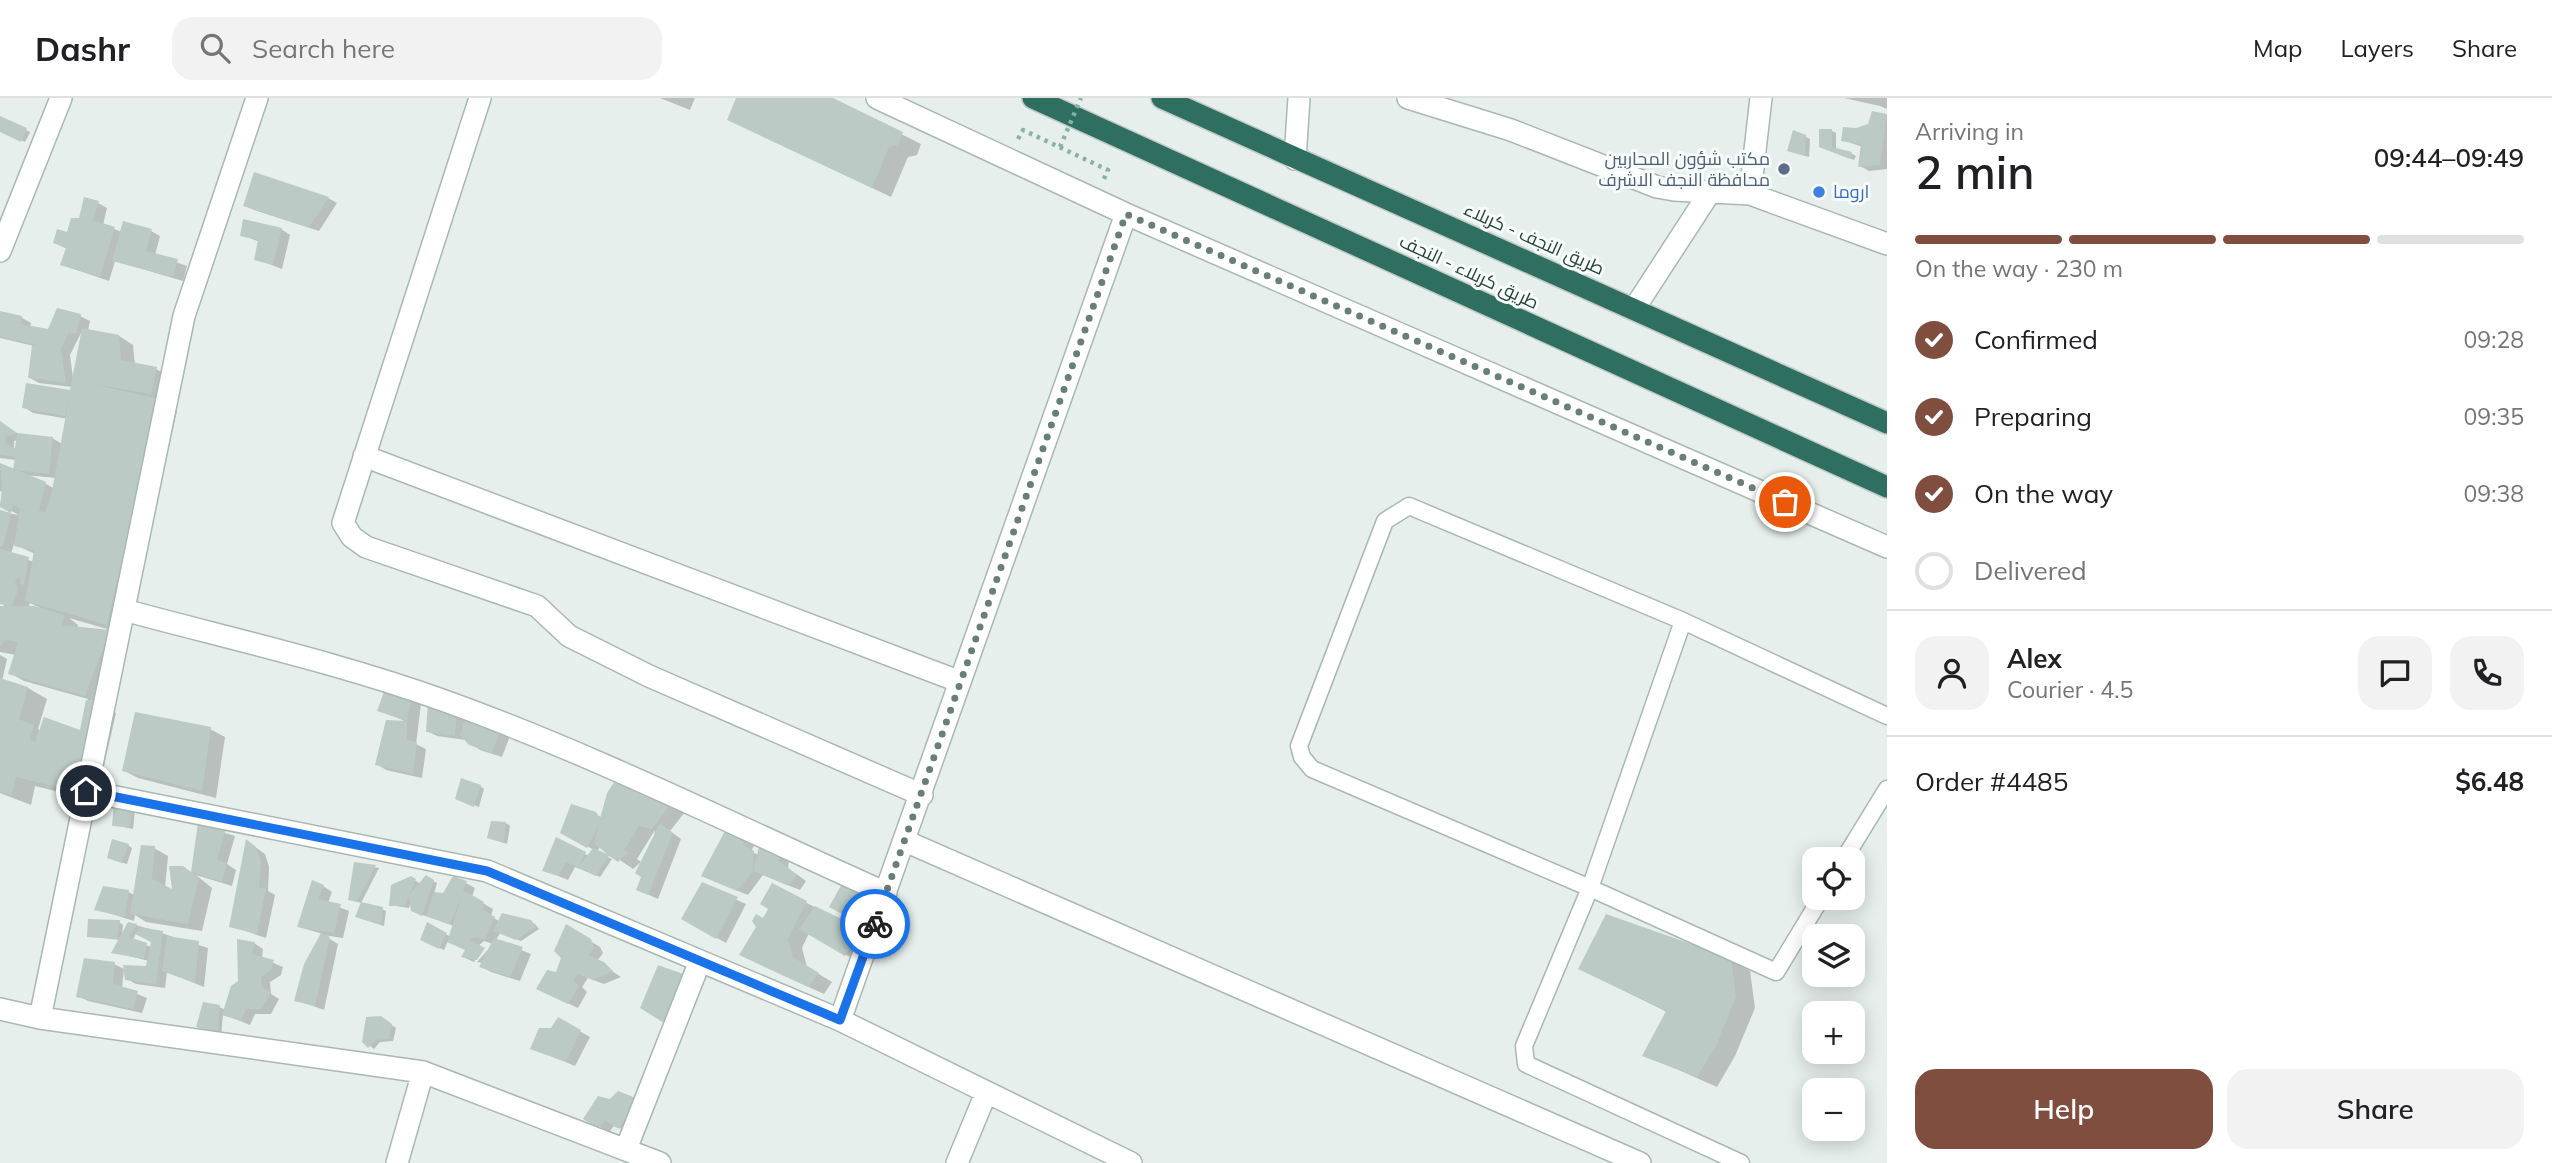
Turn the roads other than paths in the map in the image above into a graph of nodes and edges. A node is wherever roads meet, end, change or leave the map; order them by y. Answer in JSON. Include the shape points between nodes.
{"nodes":[{"id":1,"x":61,"y":98,"type":"edge"},
{"id":2,"x":257,"y":98,"type":"edge"},
{"id":3,"x":480,"y":98,"type":"edge"},
{"id":4,"x":877,"y":98,"type":"edge"},
{"id":5,"x":1033,"y":98,"type":"edge"},
{"id":6,"x":1162,"y":98,"type":"edge"},
{"id":7,"x":1300,"y":98,"type":"edge"},
{"id":8,"x":1408,"y":98,"type":"edge"},
{"id":9,"x":1761,"y":98,"type":"edge"},
{"id":10,"x":1295,"y":159,"type":"junction"},
{"id":11,"x":1710,"y":192,"type":"junction"},
{"id":12,"x":1749,"y":194,"type":"junction"},
{"id":13,"x":1126,"y":214,"type":"junction"},
{"id":14,"x":1887,"y":244,"type":"edge"},
{"id":15,"x":0,"y":251,"type":"edge"},
{"id":16,"x":1634,"y":309,"type":"junction"},
{"id":17,"x":1887,"y":423,"type":"edge"},
{"id":18,"x":364,"y":456,"type":"junction"},
{"id":19,"x":1887,"y":487,"type":"edge"},
{"id":20,"x":1887,"y":547,"type":"edge"},
{"id":21,"x":124,"y":610,"type":"junction"},
{"id":22,"x":1683,"y":621,"type":"junction"},
{"id":23,"x":958,"y":681,"type":"junction"},
{"id":24,"x":1887,"y":716,"type":"edge"},
{"id":25,"x":1887,"y":789,"type":"edge"},
{"id":26,"x":86,"y":791,"type":"junction"},
{"id":27,"x":922,"y":795,"type":"junction"},
{"id":28,"x":905,"y":842,"type":"junction"},
{"id":29,"x":1851,"y":847,"type":"edge"},
{"id":30,"x":1590,"y":888,"type":"junction"},
{"id":31,"x":886,"y":893,"type":"junction"},
{"id":32,"x":1814,"y":910,"type":"edge"},
{"id":33,"x":700,"y":961,"type":"junction"},
{"id":34,"x":0,"y":1009,"type":"edge"},
{"id":35,"x":40,"y":1018,"type":"junction"},
{"id":36,"x":840,"y":1020,"type":"junction"},
{"id":37,"x":423,"y":1072,"type":"junction"},
{"id":38,"x":986,"y":1094,"type":"junction"},
{"id":39,"x":626,"y":1149,"type":"junction"},
{"id":40,"x":397,"y":1163,"type":"edge"},
{"id":41,"x":660,"y":1163,"type":"edge"},
{"id":42,"x":957,"y":1163,"type":"edge"},
{"id":43,"x":1130,"y":1163,"type":"edge"},
{"id":44,"x":1640,"y":1163,"type":"edge"},
{"id":45,"x":1741,"y":1163,"type":"edge"}],
"edges":[{"from":1,"to":15,"type":"street"},
{"from":2,"to":21,"type":"street","via":[[184,316]]},
{"from":3,"to":18,"type":"street"},
{"from":4,"to":13,"type":"street"},
{"from":5,"to":19,"type":"highway","name":"طريق کربلاء - النجف"},
{"from":6,"to":10,"type":"highway","name":"طريق النجف - کربلاء"},
{"from":7,"to":10,"type":"street"},
{"from":8,"to":11,"type":"street","via":[[1511,130],[1657,187]]},
{"from":9,"to":12,"type":"street"},
{"from":10,"to":16,"type":"highway","name":"طريق النجف - کربلاء"},
{"from":11,"to":12,"type":"street"},
{"from":11,"to":16,"type":"street"},
{"from":12,"to":14,"type":"street"},
{"from":13,"to":20,"type":"street"},
{"from":13,"to":23,"type":"street"},
{"from":16,"to":17,"type":"highway","name":"طريق النجف - کربلاء"},
{"from":18,"to":23,"type":"street"},
{"from":18,"to":27,"type":"street","via":[[344,523],[352,537],[366,547],[537,606],[569,636],[649,676]]},
{"from":21,"to":26,"type":"street"},
{"from":21,"to":31,"type":"street","via":[[443,701],[556,744]]},
{"from":22,"to":24,"type":"lane"},
{"from":22,"to":30,"type":"lane"},
{"from":22,"to":30,"type":"lane","via":[[1409,506],[1385,521],[1299,746],[1312,769]]},
{"from":23,"to":27,"type":"street"},
{"from":25,"to":29,"type":"lane"},
{"from":26,"to":33,"type":"street","via":[[487,871]]},
{"from":26,"to":35,"type":"street"},
{"from":27,"to":28,"type":"street"},
{"from":28,"to":31,"type":"street"},
{"from":28,"to":44,"type":"street"},
{"from":30,"to":32,"type":"lane","via":[[1776,972]]},
{"from":30,"to":45,"type":"lane","via":[[1524,1046],[1526,1065]]},
{"from":31,"to":36,"type":"street"},
{"from":33,"to":36,"type":"street"},
{"from":33,"to":39,"type":"street"},
{"from":34,"to":35,"type":"street"},
{"from":35,"to":37,"type":"street"},
{"from":36,"to":38,"type":"street"},
{"from":37,"to":39,"type":"street"},
{"from":37,"to":40,"type":"street"},
{"from":38,"to":42,"type":"street"},
{"from":38,"to":43,"type":"street"},
{"from":39,"to":41,"type":"street"}]}
